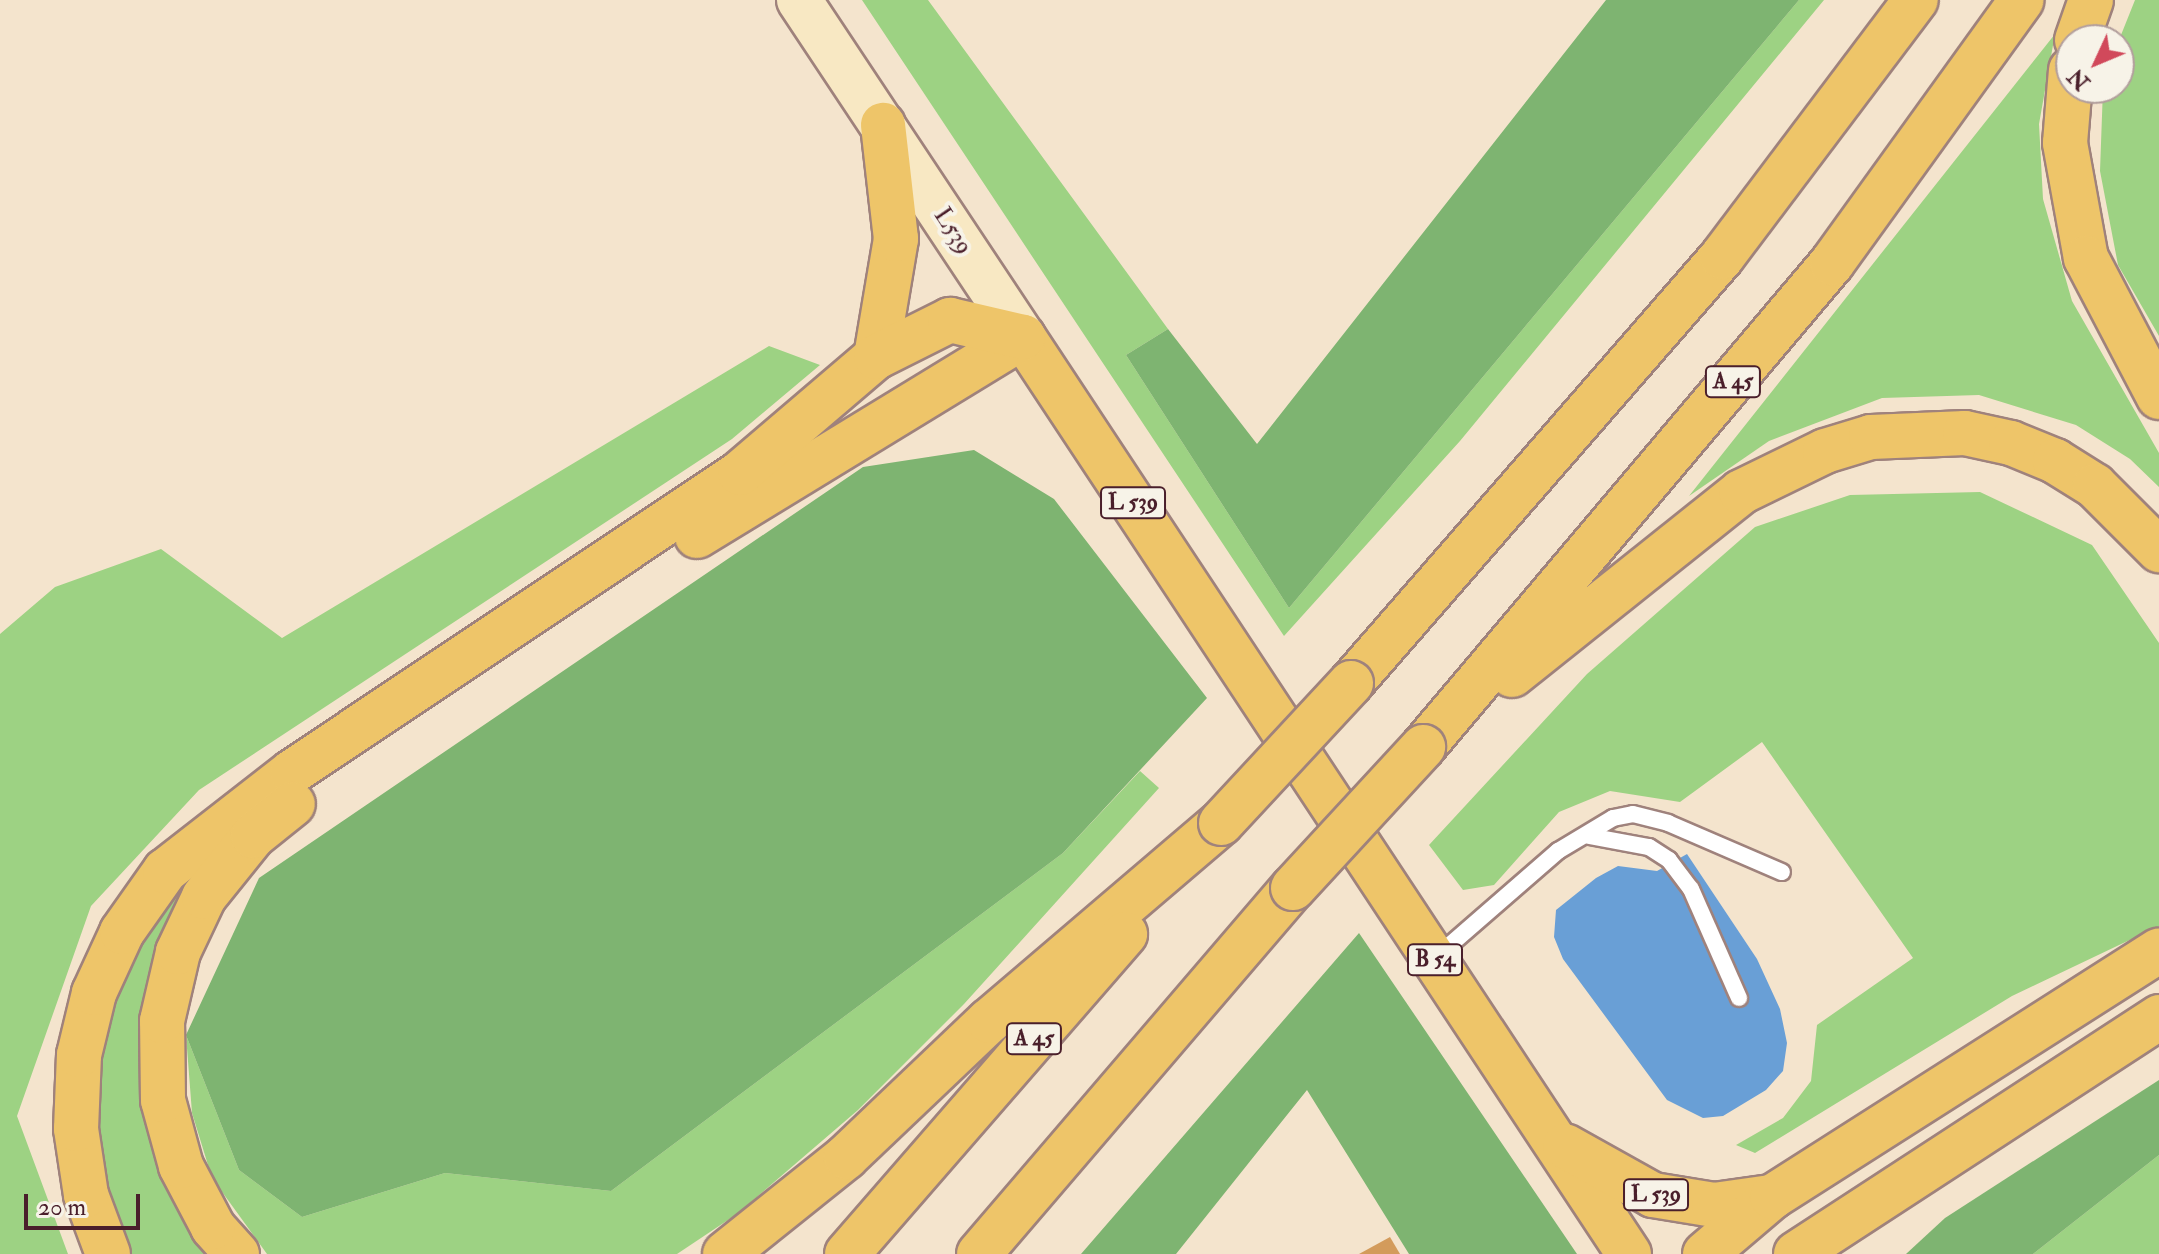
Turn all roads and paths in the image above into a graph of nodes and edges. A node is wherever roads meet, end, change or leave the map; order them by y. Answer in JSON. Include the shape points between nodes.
{"nodes":[{"id":1,"x":799,"y":0,"type":"edge"},
{"id":2,"x":1916,"y":0,"type":"edge"},
{"id":3,"x":2022,"y":0,"type":"edge"},
{"id":4,"x":2068,"y":104,"type":"edge"},
{"id":5,"x":883,"y":125,"type":"junction"},
{"id":6,"x":1023,"y":337,"type":"junction"},
{"id":7,"x":876,"y":357,"type":"junction"},
{"id":8,"x":2159,"y":397,"type":"edge"},
{"id":9,"x":2159,"y":550,"type":"edge"},
{"id":10,"x":1423,"y":747,"type":"junction"},
{"id":11,"x":1318,"y":783,"type":"joint"},
{"id":12,"x":1221,"y":823,"type":"junction"},
{"id":13,"x":1589,"y":836,"type":"junction"},
{"id":14,"x":1782,"y":872,"type":"dead end"},
{"id":15,"x":2159,"y":950,"type":"edge"},
{"id":16,"x":1434,"y":959,"type":"junction"},
{"id":17,"x":1739,"y":998,"type":"dead end"},
{"id":18,"x":2159,"y":1017,"type":"edge"},
{"id":19,"x":1553,"y":1138,"type":"junction"},
{"id":20,"x":1772,"y":1197,"type":"junction"},
{"id":21,"x":1813,"y":1249,"type":"edge"},
{"id":22,"x":108,"y":1254,"type":"edge"},
{"id":23,"x":237,"y":1254,"type":"edge"},
{"id":24,"x":725,"y":1254,"type":"edge"},
{"id":25,"x":847,"y":1254,"type":"edge"},
{"id":26,"x":979,"y":1254,"type":"edge"},
{"id":27,"x":1629,"y":1254,"type":"edge"},
{"id":28,"x":1705,"y":1254,"type":"edge"}],
"edges":[{"from":1,"to":5,"type":"main road","number":"L 539"},
{"from":2,"to":12,"type":"main road","number":"A 45","bridge":true,"via":[[1722,257],[1351,683]]},
{"from":3,"to":10,"type":"main road","number":"A 45","via":[[1832,263]]},
{"from":4,"to":8,"type":"main road","via":[[2065,143],[2086,258]]},
{"from":5,"to":6,"type":"main road","name":"L539","number":"L 539"},
{"from":5,"to":7,"type":"main road","via":[[896,239]]},
{"from":6,"to":7,"type":"main road","via":[[950,320]]},
{"from":6,"to":11,"type":"main road","number":"L 539"},
{"from":6,"to":23,"type":"main road","via":[[609,590],[346,762],[253,836],[204,897],[178,952],[162,1021],[163,1100],[181,1166],[213,1227]]},
{"from":7,"to":22,"type":"main road","via":[[740,473],[292,772],[165,871],[122,932],[94,993],[79,1055],[76,1129],[86,1195]]},
{"from":9,"to":10,"type":"main road","via":[[2095,486],[2026,449],[1965,433],[1871,437],[1825,451],[1741,492]]},
{"from":10,"to":26,"type":"main road","number":"A 45","bridge":true,"via":[[1293,888]]},
{"from":11,"to":16,"type":"main road","number":"B 54"},
{"from":12,"to":24,"type":"main road","via":[[989,1021],[846,1157]]},
{"from":12,"to":25,"type":"main road","number":"A 45"},
{"from":13,"to":14,"type":"lane","via":[[1613,818],[1633,814],[1668,823]]},
{"from":13,"to":16,"type":"lane","via":[[1558,851]]},
{"from":13,"to":17,"type":"lane","via":[[1649,847],[1669,860],[1712,930]]},
{"from":15,"to":20,"type":"main road"},
{"from":16,"to":19,"type":"main road","number":"B 54"},
{"from":18,"to":21,"type":"main road"},
{"from":19,"to":20,"type":"main road","number":"L 539","via":[[1653,1195],[1714,1205]]},
{"from":19,"to":27,"type":"main road","number":"B 54"},
{"from":20,"to":28,"type":"main road"}]}
